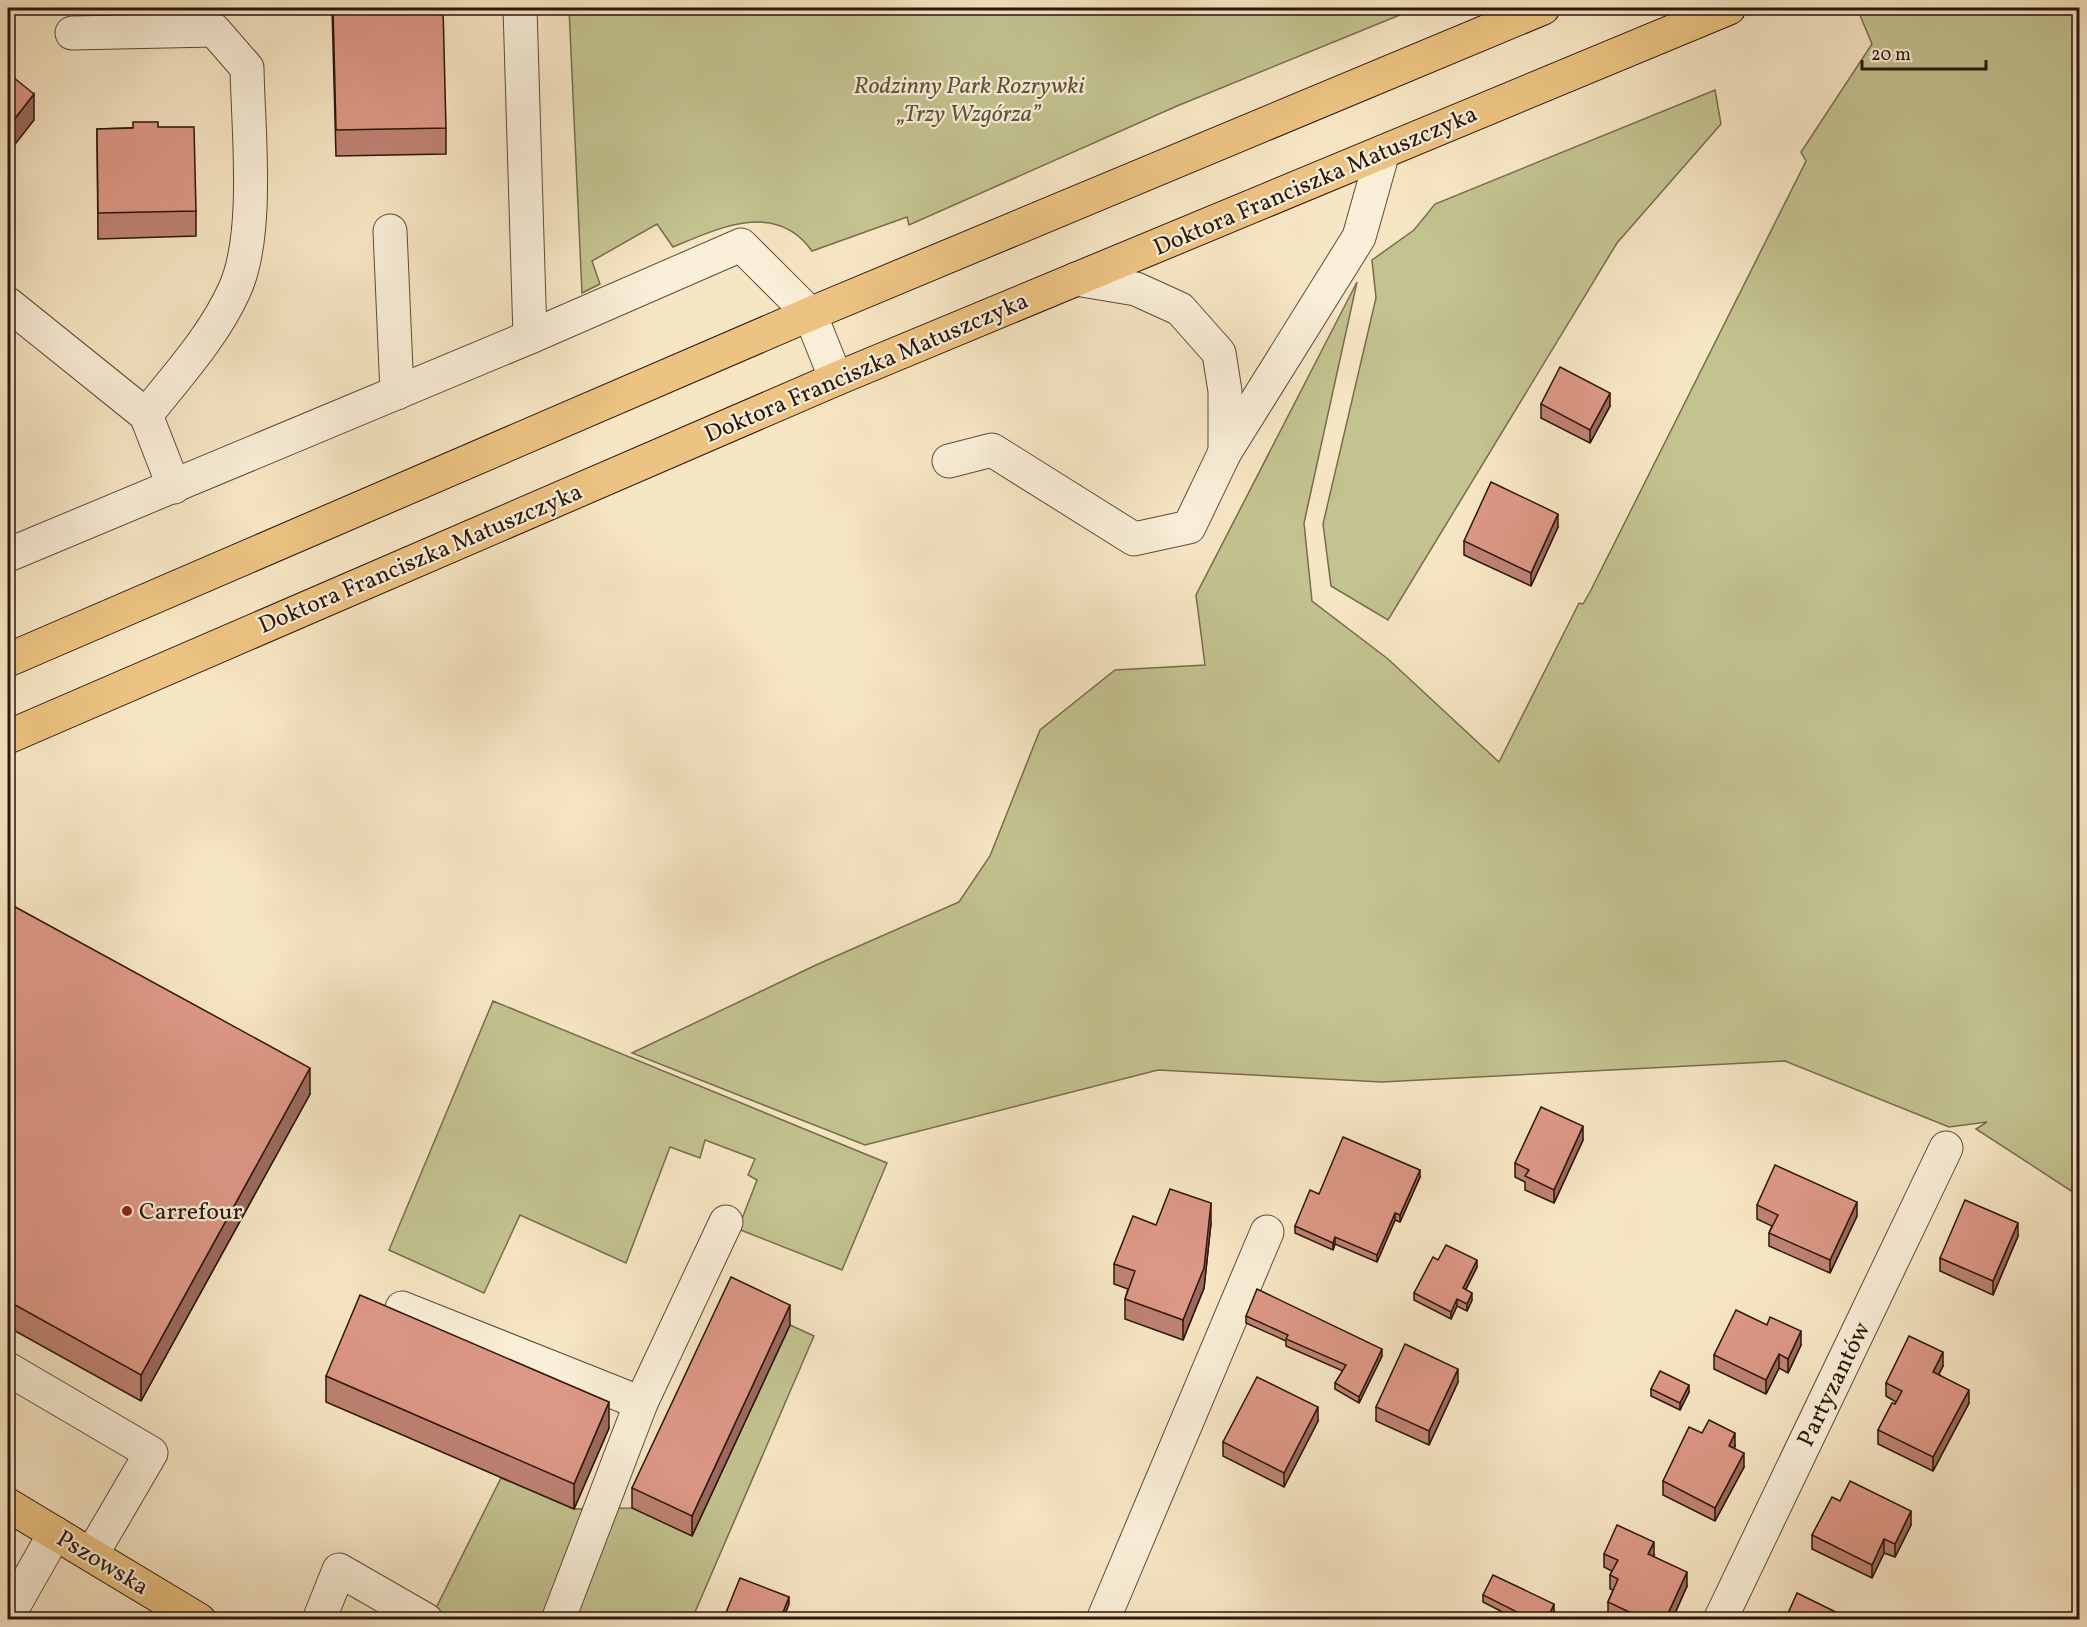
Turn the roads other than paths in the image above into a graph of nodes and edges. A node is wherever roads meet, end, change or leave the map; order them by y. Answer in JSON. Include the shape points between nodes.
{"nodes":[{"id":1,"x":520,"y":8,"type":"edge"},
{"id":2,"x":1543,"y":8,"type":"edge"},
{"id":3,"x":1730,"y":8,"type":"edge"},
{"id":4,"x":72,"y":33,"type":"dead end"},
{"id":5,"x":1383,"y":152,"type":"junction"},
{"id":6,"x":390,"y":231,"type":"dead end"},
{"id":7,"x":1076,"y":279,"type":"junction"},
{"id":8,"x":8,"y":304,"type":"edge"},
{"id":9,"x":810,"y":314,"type":"junction"},
{"id":10,"x":530,"y":337,"type":"junction"},
{"id":11,"x":836,"y":379,"type":"junction"},
{"id":12,"x":397,"y":393,"type":"junction"},
{"id":13,"x":146,"y":415,"type":"junction"},
{"id":14,"x":1225,"y":452,"type":"junction"},
{"id":15,"x":949,"y":461,"type":"dead end"},
{"id":16,"x":174,"y":487,"type":"junction"},
{"id":17,"x":8,"y":555,"type":"edge"},
{"id":18,"x":8,"y":660,"type":"edge"},
{"id":19,"x":8,"y":736,"type":"edge"},
{"id":20,"x":1946,"y":1148,"type":"dead end"},
{"id":21,"x":726,"y":1222,"type":"dead end"},
{"id":22,"x":1267,"y":1232,"type":"dead end"},
{"id":23,"x":402,"y":1308,"type":"dead end"},
{"id":24,"x":8,"y":1369,"type":"edge"},
{"id":25,"x":641,"y":1403,"type":"junction"},
{"id":26,"x":8,"y":1505,"type":"edge"},
{"id":27,"x":55,"y":1533,"type":"junction"},
{"id":28,"x":92,"y":1554,"type":"junction"},
{"id":29,"x":8,"y":1616,"type":"edge"},
{"id":30,"x":199,"y":1620,"type":"edge"},
{"id":31,"x":319,"y":1620,"type":"edge"},
{"id":32,"x":426,"y":1620,"type":"edge"},
{"id":33,"x":558,"y":1620,"type":"edge"},
{"id":34,"x":1103,"y":1620,"type":"edge"},
{"id":35,"x":1720,"y":1620,"type":"edge"}],
"edges":[{"from":1,"to":10,"type":"street"},
{"from":2,"to":9,"type":"main road"},
{"from":3,"to":5,"type":"main road","name":"Doktora Franciszka Matuszczyka"},
{"from":4,"to":13,"type":"street","via":[[214,30],[247,68],[250,233],[235,290],[208,335]]},
{"from":5,"to":7,"type":"main road","name":"Doktora Franciszka Matuszczyka"},
{"from":5,"to":14,"type":"street","via":[[1359,237]]},
{"from":6,"to":12,"type":"street"},
{"from":7,"to":11,"type":"main road","name":"Doktora Franciszka Matuszczyka"},
{"from":7,"to":14,"type":"street","via":[[1136,289],[1180,309],[1219,353],[1225,390]]},
{"from":8,"to":13,"type":"street"},
{"from":9,"to":10,"type":"street","via":[[741,245]]},
{"from":9,"to":11,"type":"street"},
{"from":9,"to":18,"type":"main road"},
{"from":10,"to":12,"type":"street"},
{"from":11,"to":19,"type":"main road","name":"Doktora Franciszka Matuszczyka"},
{"from":12,"to":16,"type":"street"},
{"from":13,"to":16,"type":"street"},
{"from":14,"to":15,"type":"street","via":[[1189,527],[1134,539],[992,450]]},
{"from":16,"to":17,"type":"street"},
{"from":20,"to":35,"type":"street","name":"Partyzantów"},
{"from":21,"to":25,"type":"street"},
{"from":22,"to":34,"type":"street"},
{"from":23,"to":25,"type":"street"},
{"from":24,"to":28,"type":"street","via":[[151,1453]]},
{"from":25,"to":33,"type":"street"},
{"from":26,"to":27,"type":"main road","name":"Pszowska"},
{"from":27,"to":28,"type":"main road","name":"Pszowska"},
{"from":27,"to":29,"type":"street"},
{"from":28,"to":30,"type":"main road","name":"Pszowska"},
{"from":31,"to":32,"type":"street","via":[[339,1570]]}]}
